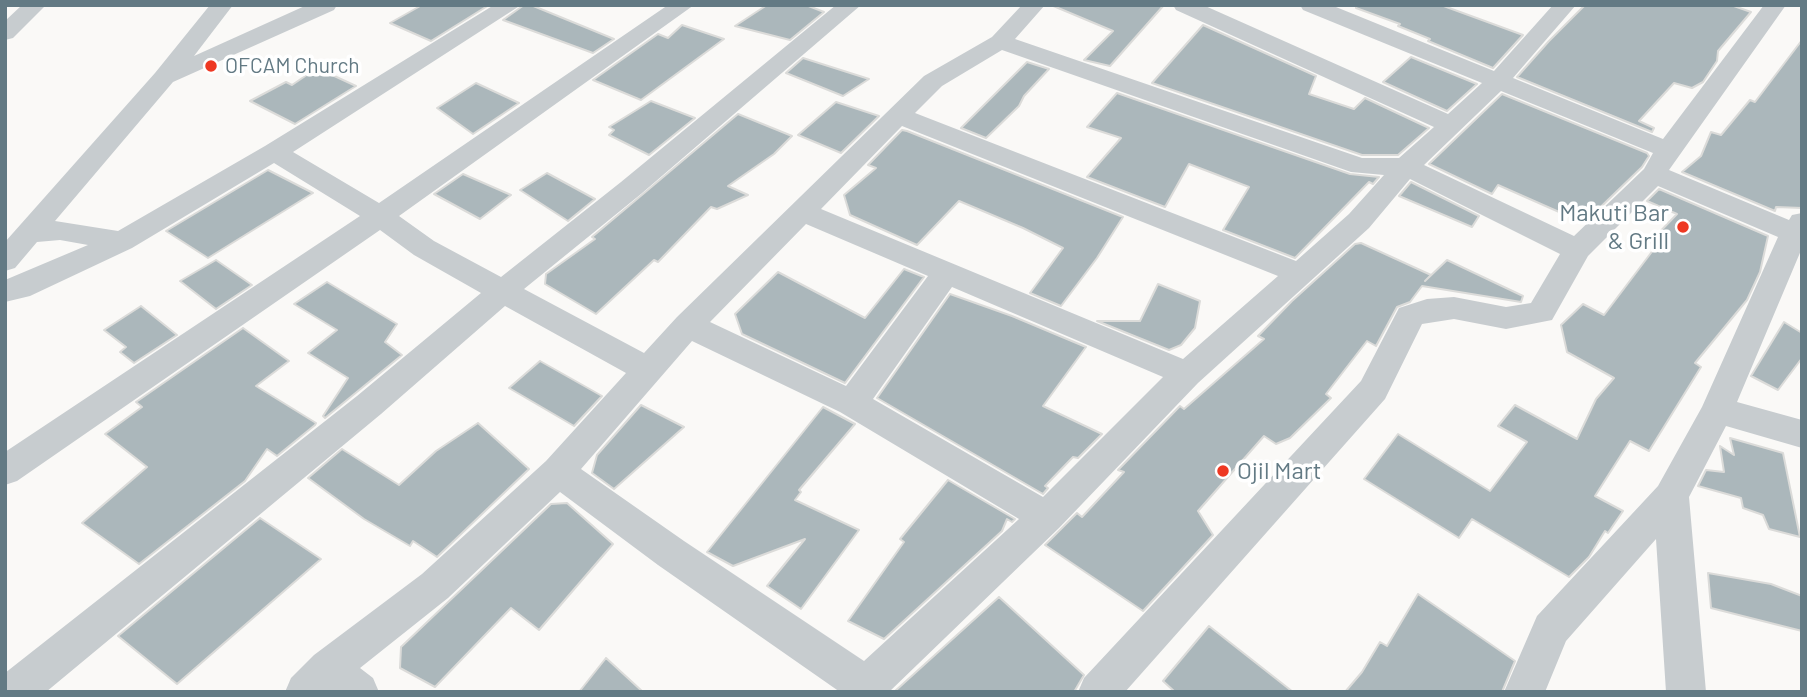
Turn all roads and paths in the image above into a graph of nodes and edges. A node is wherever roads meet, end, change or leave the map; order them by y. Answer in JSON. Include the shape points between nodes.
{"nodes":[{"id":1,"x":34,"y":5,"type":"edge"},
{"id":2,"x":222,"y":5,"type":"edge"},
{"id":3,"x":326,"y":5,"type":"edge"},
{"id":4,"x":510,"y":5,"type":"edge"},
{"id":5,"x":683,"y":5,"type":"edge"},
{"id":6,"x":850,"y":5,"type":"edge"},
{"id":7,"x":1034,"y":5,"type":"edge"},
{"id":8,"x":1184,"y":5,"type":"edge"},
{"id":9,"x":1311,"y":5,"type":"edge"},
{"id":10,"x":1775,"y":5,"type":"edge"},
{"id":11,"x":1550,"y":9,"type":"edge"},
{"id":12,"x":8,"y":27,"type":"edge"},
{"id":13,"x":1000,"y":42,"type":"junction"},
{"id":14,"x":164,"y":78,"type":"junction"},
{"id":15,"x":1499,"y":80,"type":"junction"},
{"id":16,"x":900,"y":116,"type":"junction"},
{"id":17,"x":1451,"y":125,"type":"junction"},
{"id":18,"x":274,"y":152,"type":"junction"},
{"id":19,"x":1661,"y":162,"type":"junction"},
{"id":20,"x":1406,"y":167,"type":"junction"},
{"id":21,"x":804,"y":212,"type":"junction"},
{"id":22,"x":380,"y":216,"type":"junction"},
{"id":23,"x":1798,"y":228,"type":"edge"},
{"id":24,"x":28,"y":234,"type":"junction"},
{"id":25,"x":122,"y":241,"type":"junction"},
{"id":26,"x":1577,"y":250,"type":"junction"},
{"id":27,"x":5,"y":261,"type":"edge"},
{"id":28,"x":947,"y":272,"type":"junction"},
{"id":29,"x":1301,"y":274,"type":"junction"},
{"id":30,"x":504,"y":290,"type":"junction"},
{"id":31,"x":5,"y":291,"type":"edge"},
{"id":32,"x":688,"y":325,"type":"junction"},
{"id":33,"x":649,"y":371,"type":"junction"},
{"id":34,"x":1187,"y":374,"type":"junction"},
{"id":35,"x":852,"y":403,"type":"junction"},
{"id":36,"x":1717,"y":410,"type":"junction"},
{"id":37,"x":1802,"y":434,"type":"edge"},
{"id":38,"x":5,"y":471,"type":"edge"},
{"id":39,"x":558,"y":471,"type":"junction"},
{"id":40,"x":1671,"y":497,"type":"junction"},
{"id":41,"x":1046,"y":517,"type":"junction"},
{"id":42,"x":331,"y":684,"type":"edge"},
{"id":43,"x":863,"y":689,"type":"edge"},
{"id":44,"x":14,"y":692,"type":"edge"},
{"id":45,"x":1098,"y":692,"type":"edge"},
{"id":46,"x":1524,"y":692,"type":"edge"},
{"id":47,"x":1686,"y":692,"type":"edge"}],
"edges":[{"from":1,"to":12,"type":"street"},
{"from":2,"to":14,"type":"street"},
{"from":3,"to":14,"type":"street"},
{"from":4,"to":18,"type":"street"},
{"from":5,"to":22,"type":"street"},
{"from":6,"to":30,"type":"street"},
{"from":7,"to":13,"type":"street"},
{"from":8,"to":17,"type":"street"},
{"from":9,"to":15,"type":"street"},
{"from":10,"to":19,"type":"street"},
{"from":11,"to":15,"type":"street"},
{"from":13,"to":16,"type":"street","via":[[933,81]]},
{"from":13,"to":20,"type":"street","via":[[1360,166]]},
{"from":14,"to":24,"type":"street"},
{"from":15,"to":17,"type":"street"},
{"from":15,"to":19,"type":"street"},
{"from":16,"to":21,"type":"street"},
{"from":16,"to":29,"type":"street"},
{"from":17,"to":20,"type":"street"},
{"from":18,"to":22,"type":"street"},
{"from":18,"to":25,"type":"street"},
{"from":19,"to":23,"type":"street"},
{"from":19,"to":26,"type":"street"},
{"from":20,"to":26,"type":"street"},
{"from":20,"to":29,"type":"street","via":[[1359,221]]},
{"from":21,"to":28,"type":"street"},
{"from":21,"to":32,"type":"street"},
{"from":22,"to":30,"type":"street","via":[[424,247]]},
{"from":22,"to":38,"type":"street"},
{"from":23,"to":36,"type":"street"},
{"from":24,"to":25,"type":"street","via":[[60,230]]},
{"from":24,"to":27,"type":"street"},
{"from":25,"to":31,"type":"street"},
{"from":26,"to":45,"type":"street","via":[[1541,312],[1506,318],[1454,308],[1410,316],[1373,390]]},
{"from":28,"to":34,"type":"street"},
{"from":28,"to":35,"type":"street"},
{"from":29,"to":34,"type":"street"},
{"from":30,"to":33,"type":"street"},
{"from":30,"to":44,"type":"street"},
{"from":32,"to":33,"type":"street"},
{"from":32,"to":35,"type":"street"},
{"from":33,"to":39,"type":"street"},
{"from":34,"to":41,"type":"street"},
{"from":35,"to":41,"type":"street"},
{"from":36,"to":37,"type":"street"},
{"from":36,"to":40,"type":"street"},
{"from":39,"to":42,"type":"street"},
{"from":39,"to":43,"type":"street"},
{"from":40,"to":46,"type":"street","via":[[1551,629]]},
{"from":40,"to":47,"type":"street"},
{"from":41,"to":43,"type":"street"}]}
